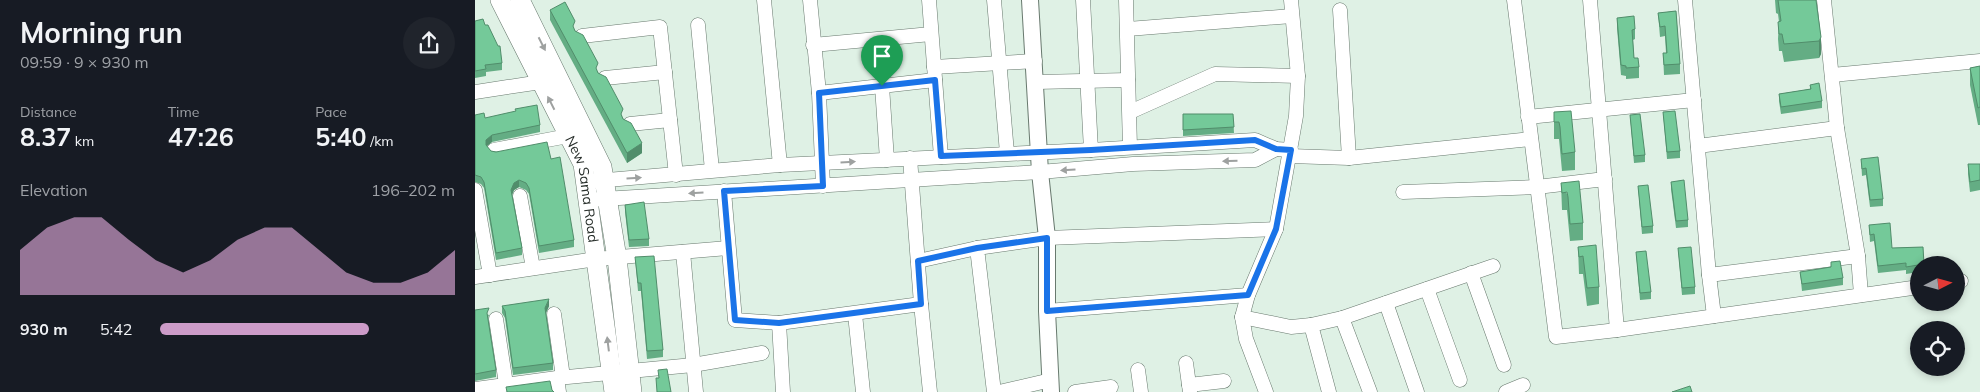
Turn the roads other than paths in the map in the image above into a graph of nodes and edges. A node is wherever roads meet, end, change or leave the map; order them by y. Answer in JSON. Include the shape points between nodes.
{"nodes":[{"id":1,"x":520,"y":0,"type":"edge"},
{"id":2,"x":527,"y":0,"type":"edge"},
{"id":3,"x":764,"y":0,"type":"edge"},
{"id":4,"x":810,"y":0,"type":"edge"},
{"id":5,"x":929,"y":0,"type":"edge"},
{"id":6,"x":994,"y":0,"type":"edge"},
{"id":7,"x":1030,"y":0,"type":"edge"},
{"id":8,"x":1083,"y":0,"type":"edge"},
{"id":9,"x":1127,"y":0,"type":"edge"},
{"id":10,"x":1291,"y":0,"type":"edge"},
{"id":11,"x":1514,"y":0,"type":"edge"},
{"id":12,"x":1590,"y":0,"type":"edge"},
{"id":13,"x":1685,"y":0,"type":"edge"},
{"id":14,"x":1824,"y":0,"type":"edge"},
{"id":15,"x":500,"y":1,"type":"edge"},
{"id":16,"x":1340,"y":10,"type":"dead end"},
{"id":17,"x":1291,"y":16,"type":"junction"},
{"id":18,"x":698,"y":25,"type":"dead end"},
{"id":19,"x":1128,"y":29,"type":"junction"},
{"id":20,"x":931,"y":34,"type":"junction"},
{"id":21,"x":582,"y":36,"type":"edge"},
{"id":22,"x":813,"y":45,"type":"junction"},
{"id":23,"x":1035,"y":61,"type":"junction"},
{"id":24,"x":1980,"y":61,"type":"edge"},
{"id":25,"x":999,"y":63,"type":"junction"},
{"id":26,"x":665,"y":72,"type":"junction"},
{"id":27,"x":934,"y":74,"type":"junction"},
{"id":28,"x":1832,"y":75,"type":"junction"},
{"id":29,"x":1298,"y":76,"type":"junction"},
{"id":30,"x":605,"y":78,"type":"edge"},
{"id":31,"x":1087,"y":80,"type":"junction"},
{"id":32,"x":1128,"y":80,"type":"junction"},
{"id":33,"x":541,"y":82,"type":"junction"},
{"id":34,"x":1036,"y":82,"type":"junction"},
{"id":35,"x":882,"y":86,"type":"junction"},
{"id":36,"x":475,"y":92,"type":"edge"},
{"id":37,"x":819,"y":93,"type":"junction"},
{"id":38,"x":1694,"y":100,"type":"junction"},
{"id":39,"x":1599,"y":111,"type":"junction"},
{"id":40,"x":1130,"y":112,"type":"junction"},
{"id":41,"x":1528,"y":117,"type":"junction"},
{"id":42,"x":670,"y":120,"type":"junction"},
{"id":43,"x":630,"y":124,"type":"edge"},
{"id":44,"x":1837,"y":128,"type":"junction"},
{"id":45,"x":568,"y":136,"type":"junction"},
{"id":46,"x":1531,"y":139,"type":"junction"},
{"id":47,"x":1698,"y":146,"type":"junction"},
{"id":48,"x":1130,"y":147,"type":"junction"},
{"id":49,"x":1276,"y":149,"type":"junction"},
{"id":50,"x":494,"y":150,"type":"edge"},
{"id":51,"x":1091,"y":150,"type":"junction"},
{"id":52,"x":1007,"y":153,"type":"junction"},
{"id":53,"x":1039,"y":153,"type":"junction"},
{"id":54,"x":1291,"y":153,"type":"junction"},
{"id":55,"x":941,"y":156,"type":"junction"},
{"id":56,"x":910,"y":158,"type":"junction"},
{"id":57,"x":1349,"y":158,"type":"junction"},
{"id":58,"x":887,"y":160,"type":"junction"},
{"id":59,"x":821,"y":164,"type":"junction"},
{"id":60,"x":780,"y":166,"type":"junction"},
{"id":61,"x":712,"y":170,"type":"junction"},
{"id":62,"x":1040,"y":172,"type":"junction"},
{"id":63,"x":676,"y":175,"type":"junction"},
{"id":64,"x":1605,"y":179,"type":"junction"},
{"id":65,"x":911,"y":180,"type":"junction"},
{"id":66,"x":823,"y":186,"type":"junction"},
{"id":67,"x":1537,"y":187,"type":"junction"},
{"id":68,"x":606,"y":189,"type":"junction"},
{"id":69,"x":475,"y":190,"type":"edge"},
{"id":70,"x":586,"y":191,"type":"junction"},
{"id":71,"x":724,"y":191,"type":"junction"},
{"id":72,"x":1403,"y":192,"type":"dead end"},
{"id":73,"x":520,"y":196,"type":"dead end"},
{"id":74,"x":1276,"y":229,"type":"junction"},
{"id":75,"x":1047,"y":238,"type":"junction"},
{"id":76,"x":728,"y":248,"type":"junction"},
{"id":77,"x":977,"y":248,"type":"junction"},
{"id":78,"x":683,"y":252,"type":"junction"},
{"id":79,"x":1858,"y":256,"type":"junction"},
{"id":80,"x":617,"y":258,"type":"junction"},
{"id":81,"x":596,"y":259,"type":"junction"},
{"id":82,"x":918,"y":261,"type":"junction"},
{"id":83,"x":1493,"y":266,"type":"dead end"},
{"id":84,"x":533,"y":268,"type":"junction"},
{"id":85,"x":1471,"y":274,"type":"junction"},
{"id":86,"x":490,"y":275,"type":"junction"},
{"id":87,"x":1709,"y":275,"type":"junction"},
{"id":88,"x":475,"y":277,"type":"edge"},
{"id":89,"x":1910,"y":288,"type":"edge"},
{"id":90,"x":1427,"y":289,"type":"junction"},
{"id":91,"x":1248,"y":295,"type":"junction"},
{"id":92,"x":1861,"y":295,"type":"junction"},
{"id":93,"x":1386,"y":303,"type":"junction"},
{"id":94,"x":921,"y":304,"type":"junction"},
{"id":95,"x":1047,"y":311,"type":"junction"},
{"id":96,"x":554,"y":314,"type":"dead end"},
{"id":97,"x":855,"y":314,"type":"junction"},
{"id":98,"x":1714,"y":316,"type":"junction"},
{"id":99,"x":1242,"y":317,"type":"junction"},
{"id":100,"x":1342,"y":318,"type":"junction"},
{"id":101,"x":496,"y":319,"type":"dead end"},
{"id":102,"x":779,"y":323,"type":"junction"},
{"id":103,"x":1311,"y":325,"type":"junction"},
{"id":104,"x":1617,"y":330,"type":"junction"},
{"id":105,"x":762,"y":353,"type":"dead end"},
{"id":106,"x":1186,"y":363,"type":"dead end"},
{"id":107,"x":693,"y":365,"type":"junction"},
{"id":108,"x":1504,"y":365,"type":"dead end"},
{"id":109,"x":1138,"y":370,"type":"dead end"},
{"id":110,"x":560,"y":377,"type":"junction"},
{"id":111,"x":618,"y":379,"type":"edge"},
{"id":112,"x":1460,"y":380,"type":"dead end"},
{"id":113,"x":1224,"y":381,"type":"dead end"},
{"id":114,"x":1523,"y":385,"type":"dead end"},
{"id":115,"x":1051,"y":386,"type":"edge"},
{"id":116,"x":503,"y":387,"type":"edge"},
{"id":117,"x":1111,"y":387,"type":"dead end"},
{"id":118,"x":1189,"y":388,"type":"edge"},
{"id":119,"x":475,"y":389,"type":"edge"},
{"id":120,"x":559,"y":392,"type":"edge"},
{"id":121,"x":632,"y":392,"type":"edge"},
{"id":122,"x":696,"y":392,"type":"edge"},
{"id":123,"x":783,"y":392,"type":"edge"},
{"id":124,"x":863,"y":392,"type":"edge"},
{"id":125,"x":930,"y":392,"type":"edge"},
{"id":126,"x":994,"y":392,"type":"edge"},
{"id":127,"x":999,"y":392,"type":"edge"},
{"id":128,"x":1075,"y":392,"type":"edge"},
{"id":129,"x":1141,"y":392,"type":"edge"},
{"id":130,"x":1266,"y":392,"type":"edge"},
{"id":131,"x":1329,"y":392,"type":"edge"},
{"id":132,"x":1370,"y":392,"type":"edge"},
{"id":133,"x":1417,"y":392,"type":"edge"},
{"id":134,"x":1506,"y":392,"type":"edge"}],
"edges":[{"from":1,"to":2,"type":"street"},
{"from":1,"to":15,"type":"street"},
{"from":1,"to":68,"type":"main road","name":"New Sama Road","one_way":true,"via":[[599,157]]},
{"from":3,"to":60,"type":"street"},
{"from":4,"to":22,"type":"street"},
{"from":5,"to":20,"type":"street"},
{"from":6,"to":25,"type":"street"},
{"from":7,"to":23,"type":"street"},
{"from":8,"to":31,"type":"street"},
{"from":9,"to":19,"type":"street"},
{"from":10,"to":17,"type":"street"},
{"from":11,"to":41,"type":"street"},
{"from":12,"to":39,"type":"street"},
{"from":13,"to":38,"type":"street"},
{"from":14,"to":28,"type":"street"},
{"from":15,"to":33,"type":"main road","name":"New Sama Road"},
{"from":16,"to":57,"type":"street"},
{"from":17,"to":19,"type":"street"},
{"from":17,"to":29,"type":"street"},
{"from":18,"to":61,"type":"street"},
{"from":19,"to":32,"type":"street"},
{"from":20,"to":22,"type":"street"},
{"from":20,"to":27,"type":"street"},
{"from":21,"to":26,"type":"street","via":[[660,27]]},
{"from":22,"to":37,"type":"street"},
{"from":23,"to":25,"type":"street"},
{"from":23,"to":34,"type":"street"},
{"from":24,"to":28,"type":"street"},
{"from":25,"to":27,"type":"street"},
{"from":25,"to":52,"type":"street"},
{"from":26,"to":30,"type":"street"},
{"from":26,"to":42,"type":"street"},
{"from":27,"to":35,"type":"street"},
{"from":27,"to":55,"type":"street"},
{"from":28,"to":44,"type":"street"},
{"from":29,"to":40,"type":"street","via":[[1215,74]]},
{"from":29,"to":54,"type":"street"},
{"from":31,"to":32,"type":"street"},
{"from":31,"to":34,"type":"street"},
{"from":31,"to":51,"type":"street"},
{"from":32,"to":40,"type":"street"},
{"from":33,"to":36,"type":"street"},
{"from":45,"to":33,"type":"main road","name":"New Sama Road","one_way":true},
{"from":34,"to":53,"type":"street"},
{"from":35,"to":37,"type":"street"},
{"from":35,"to":58,"type":"street"},
{"from":37,"to":59,"type":"street"},
{"from":38,"to":39,"type":"street"},
{"from":38,"to":47,"type":"street"},
{"from":39,"to":41,"type":"street"},
{"from":39,"to":64,"type":"street"},
{"from":40,"to":48,"type":"street"},
{"from":41,"to":46,"type":"street"},
{"from":42,"to":43,"type":"street"},
{"from":42,"to":63,"type":"street"},
{"from":44,"to":47,"type":"street"},
{"from":44,"to":79,"type":"street"},
{"from":45,"to":50,"type":"street"},
{"from":45,"to":70,"type":"main road","name":"New Sama Road","via":[[583,164]]},
{"from":46,"to":57,"type":"street"},
{"from":46,"to":67,"type":"street"},
{"from":47,"to":87,"type":"street"},
{"from":48,"to":49,"type":"street","via":[[1255,140]]},
{"from":48,"to":51,"type":"street"},
{"from":49,"to":54,"type":"street"},
{"from":49,"to":62,"type":"street","one_way":true,"via":[[1255,160],[1133,164]]},
{"from":51,"to":53,"type":"street"},
{"from":52,"to":53,"type":"street"},
{"from":52,"to":55,"type":"street"},
{"from":53,"to":62,"type":"street"},
{"from":54,"to":57,"type":"street"},
{"from":54,"to":74,"type":"street"},
{"from":55,"to":56,"type":"street"},
{"from":56,"to":58,"type":"street"},
{"from":56,"to":65,"type":"street"},
{"from":59,"to":58,"type":"street","one_way":true},
{"from":59,"to":60,"type":"street"},
{"from":59,"to":66,"type":"street"},
{"from":60,"to":61,"type":"street"},
{"from":61,"to":63,"type":"street"},
{"from":62,"to":65,"type":"street"},
{"from":62,"to":75,"type":"street"},
{"from":68,"to":63,"type":"street","one_way":true},
{"from":64,"to":67,"type":"street"},
{"from":64,"to":104,"type":"street"},
{"from":65,"to":66,"type":"street"},
{"from":65,"to":82,"type":"street"},
{"from":66,"to":71,"type":"street"},
{"from":67,"to":72,"type":"street"},
{"from":67,"to":104,"type":"street","via":[[1556,337]]},
{"from":68,"to":70,"type":"street"},
{"from":71,"to":68,"type":"street","one_way":true},
{"from":68,"to":80,"type":"main road","name":"New Sama Road"},
{"from":69,"to":86,"type":"street"},
{"from":70,"to":81,"type":"main road","name":"New Sama Road"},
{"from":71,"to":76,"type":"street"},
{"from":73,"to":84,"type":"street"},
{"from":74,"to":75,"type":"street"},
{"from":74,"to":91,"type":"street"},
{"from":75,"to":77,"type":"street"},
{"from":75,"to":95,"type":"street"},
{"from":76,"to":78,"type":"street"},
{"from":76,"to":102,"type":"street","via":[[735,320]]},
{"from":77,"to":82,"type":"street"},
{"from":77,"to":126,"type":"street"},
{"from":78,"to":80,"type":"street"},
{"from":78,"to":107,"type":"street"},
{"from":79,"to":87,"type":"street"},
{"from":79,"to":92,"type":"street"},
{"from":80,"to":81,"type":"street"},
{"from":80,"to":111,"type":"main road","name":"New Sama Road"},
{"from":81,"to":84,"type":"street"},
{"from":111,"to":81,"type":"main road","name":"New Sama Road","one_way":true},
{"from":82,"to":94,"type":"street"},
{"from":83,"to":85,"type":"street"},
{"from":84,"to":86,"type":"street"},
{"from":85,"to":90,"type":"street"},
{"from":85,"to":108,"type":"street"},
{"from":86,"to":88,"type":"street"},
{"from":87,"to":98,"type":"street"},
{"from":89,"to":92,"type":"street"},
{"from":90,"to":93,"type":"street"},
{"from":90,"to":112,"type":"street"},
{"from":91,"to":95,"type":"street"},
{"from":91,"to":99,"type":"street"},
{"from":92,"to":98,"type":"street"},
{"from":93,"to":100,"type":"street"},
{"from":93,"to":133,"type":"street"},
{"from":94,"to":97,"type":"street"},
{"from":94,"to":125,"type":"street"},
{"from":95,"to":115,"type":"street"},
{"from":96,"to":110,"type":"street"},
{"from":97,"to":102,"type":"street"},
{"from":97,"to":124,"type":"street"},
{"from":98,"to":104,"type":"street"},
{"from":99,"to":103,"type":"street","via":[[1291,327]]},
{"from":99,"to":130,"type":"street","via":[[1246,339]]},
{"from":100,"to":103,"type":"street"},
{"from":100,"to":132,"type":"street"},
{"from":101,"to":116,"type":"street"},
{"from":102,"to":123,"type":"street"},
{"from":103,"to":131,"type":"street"},
{"from":105,"to":107,"type":"street"},
{"from":106,"to":118,"type":"street"},
{"from":107,"to":111,"type":"street"},
{"from":107,"to":122,"type":"street"},
{"from":109,"to":129,"type":"street"},
{"from":110,"to":111,"type":"street"},
{"from":110,"to":116,"type":"street"},
{"from":110,"to":120,"type":"street"},
{"from":111,"to":121,"type":"main road","name":"New Sama Road"},
{"from":113,"to":118,"type":"street"},
{"from":114,"to":134,"type":"street"},
{"from":115,"to":127,"type":"street"},
{"from":116,"to":119,"type":"street"},
{"from":117,"to":128,"type":"street"}]}
